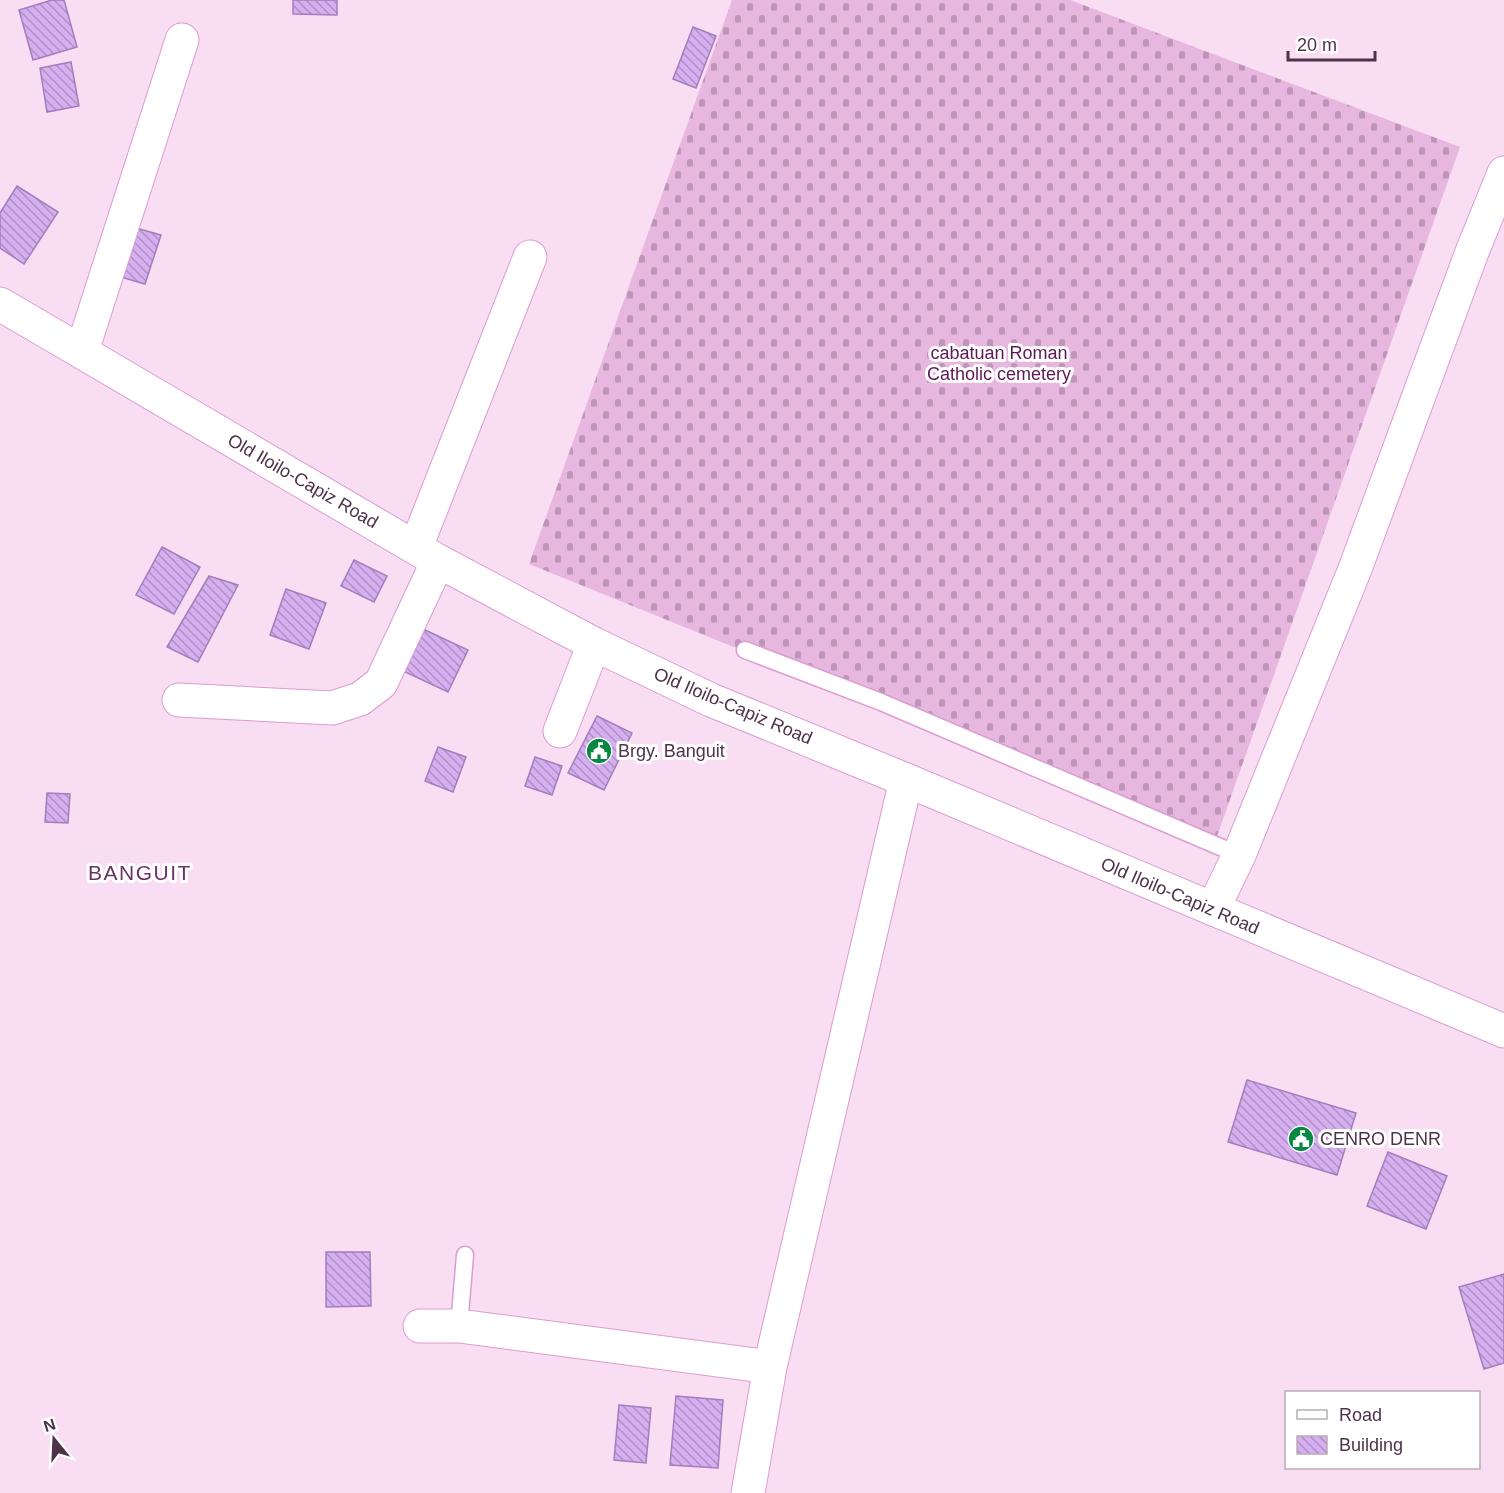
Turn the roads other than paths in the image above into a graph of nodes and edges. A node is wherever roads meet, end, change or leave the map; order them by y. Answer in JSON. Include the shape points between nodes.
{"nodes":[{"id":1,"x":182,"y":40,"type":"dead end"},
{"id":2,"x":1504,"y":173,"type":"edge"},
{"id":3,"x":530,"y":257,"type":"dead end"},
{"id":4,"x":0,"y":304,"type":"edge"},
{"id":5,"x":82,"y":351,"type":"junction"},
{"id":6,"x":427,"y":554,"type":"junction"},
{"id":7,"x":594,"y":644,"type":"junction"},
{"id":8,"x":745,"y":650,"type":"dead end"},
{"id":9,"x":179,"y":700,"type":"dead end"},
{"id":10,"x":560,"y":731,"type":"dead end"},
{"id":11,"x":906,"y":780,"type":"junction"},
{"id":12,"x":1239,"y":855,"type":"junction"},
{"id":13,"x":1213,"y":909,"type":"junction"},
{"id":14,"x":1504,"y":1031,"type":"edge"},
{"id":15,"x":465,"y":1255,"type":"dead end"},
{"id":16,"x":420,"y":1326,"type":"dead end"},
{"id":17,"x":459,"y":1326,"type":"junction"},
{"id":18,"x":770,"y":1367,"type":"junction"},
{"id":19,"x":748,"y":1493,"type":"edge"}],
"edges":[{"from":1,"to":5,"type":"street"},
{"from":2,"to":12,"type":"street","via":[[1355,569]]},
{"from":3,"to":6,"type":"street"},
{"from":4,"to":5,"type":"street","name":"Old Iloilo-Capiz Road"},
{"from":5,"to":6,"type":"street","name":"Old Iloilo-Capiz Road"},
{"from":6,"to":7,"type":"street","name":"Old Iloilo-Capiz Road"},
{"from":6,"to":9,"type":"street","via":[[381,683],[360,699],[332,708]]},
{"from":7,"to":10,"type":"street"},
{"from":7,"to":11,"type":"street","name":"Old Iloilo-Capiz Road","via":[[711,700]]},
{"from":8,"to":12,"type":"lane","via":[[881,702]]},
{"from":11,"to":13,"type":"street","name":"Old Iloilo-Capiz Road"},
{"from":11,"to":18,"type":"street"},
{"from":12,"to":13,"type":"street"},
{"from":13,"to":14,"type":"street","name":"Old Iloilo-Capiz Road"},
{"from":15,"to":17,"type":"lane"},
{"from":16,"to":17,"type":"street"},
{"from":17,"to":18,"type":"street"},
{"from":18,"to":19,"type":"street"}]}
